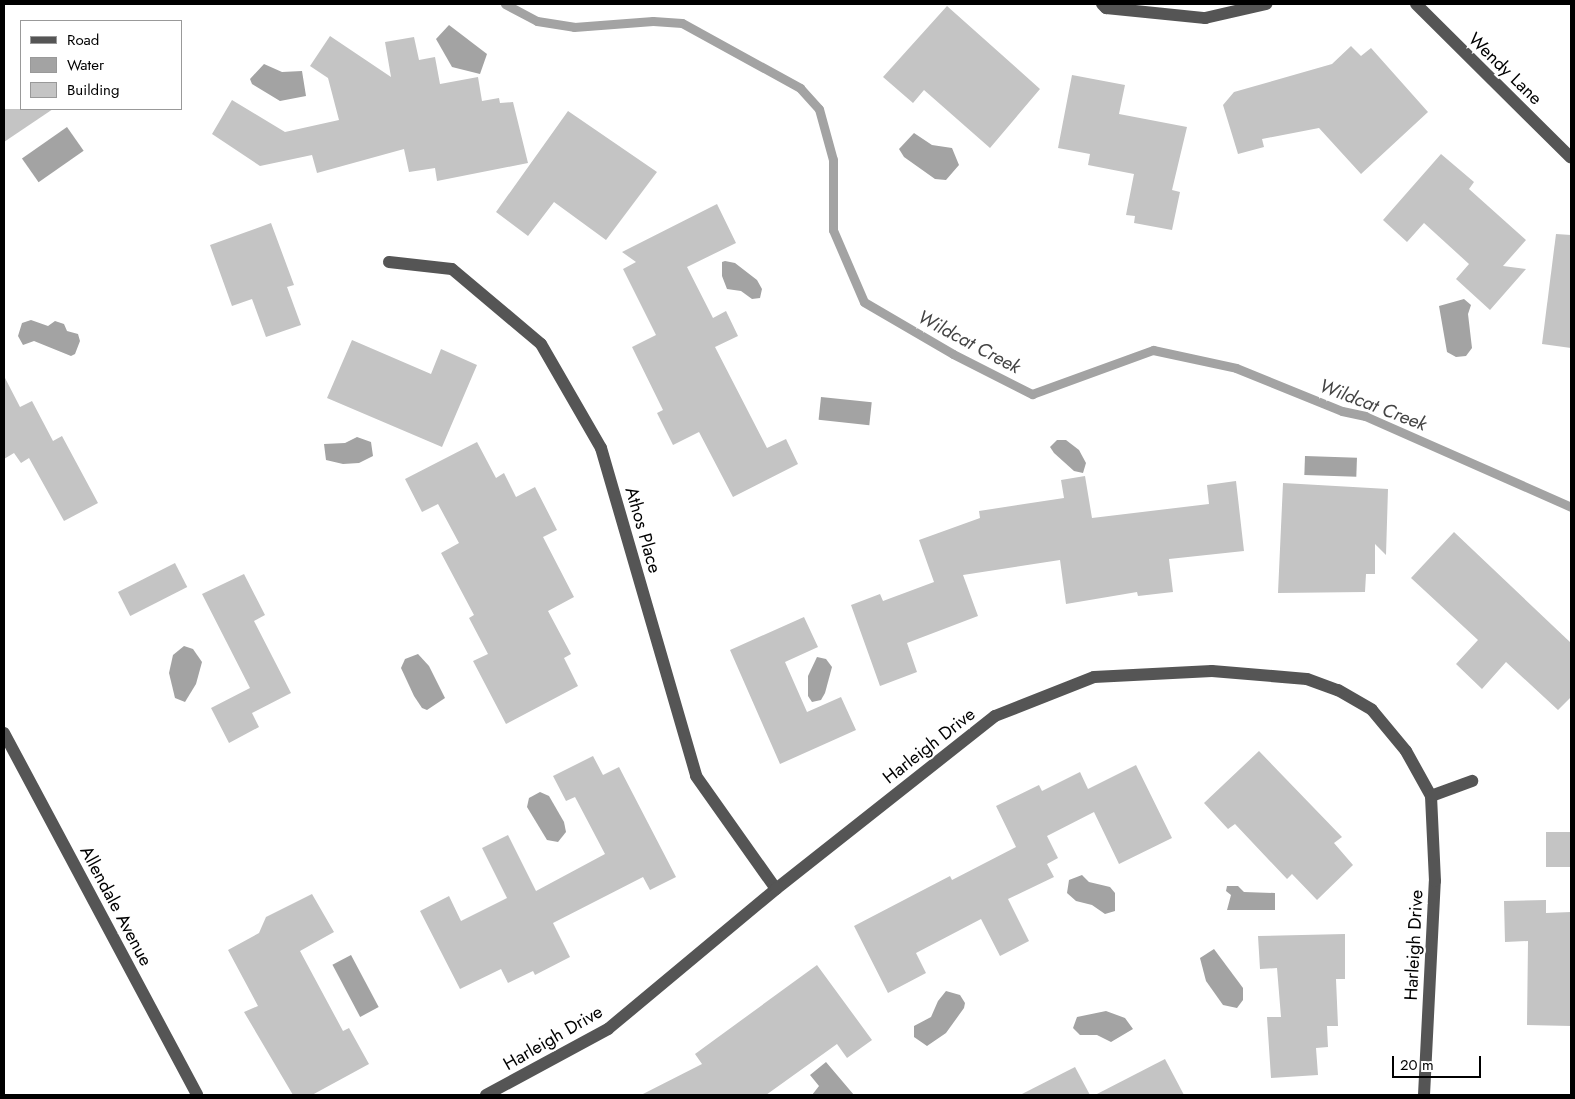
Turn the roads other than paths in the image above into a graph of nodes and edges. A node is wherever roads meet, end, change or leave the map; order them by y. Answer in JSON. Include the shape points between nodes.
{"nodes":[{"id":1,"x":1102,"y":4,"type":"edge"},
{"id":2,"x":1266,"y":4,"type":"edge"},
{"id":3,"x":1416,"y":4,"type":"edge"},
{"id":4,"x":1571,"y":158,"type":"edge"},
{"id":5,"x":389,"y":262,"type":"dead end"},
{"id":6,"x":4,"y":733,"type":"edge"},
{"id":7,"x":1472,"y":781,"type":"dead end"},
{"id":8,"x":1431,"y":796,"type":"junction"},
{"id":9,"x":776,"y":890,"type":"junction"},
{"id":10,"x":197,"y":1095,"type":"edge"},
{"id":11,"x":486,"y":1095,"type":"edge"},
{"id":12,"x":1424,"y":1095,"type":"edge"}],
"edges":[{"from":1,"to":2,"type":"street","via":[[1106,8],[1205,18]]},
{"from":3,"to":4,"type":"street","name":"Wendy Lane"},
{"from":5,"to":9,"type":"street","name":"Athos Place","via":[[452,269],[541,344],[601,448],[696,776]]},
{"from":6,"to":10,"type":"street","name":"Allendale Avenue"},
{"from":7,"to":8,"type":"street"},
{"from":8,"to":9,"type":"street","name":"Harleigh Drive","via":[[1406,751],[1372,710],[1338,690],[1307,679],[1212,671],[1094,677],[995,716]]},
{"from":8,"to":12,"type":"street","name":"Harleigh Drive","via":[[1435,881]]},
{"from":9,"to":11,"type":"street","name":"Harleigh Drive","via":[[608,1029]]}]}
